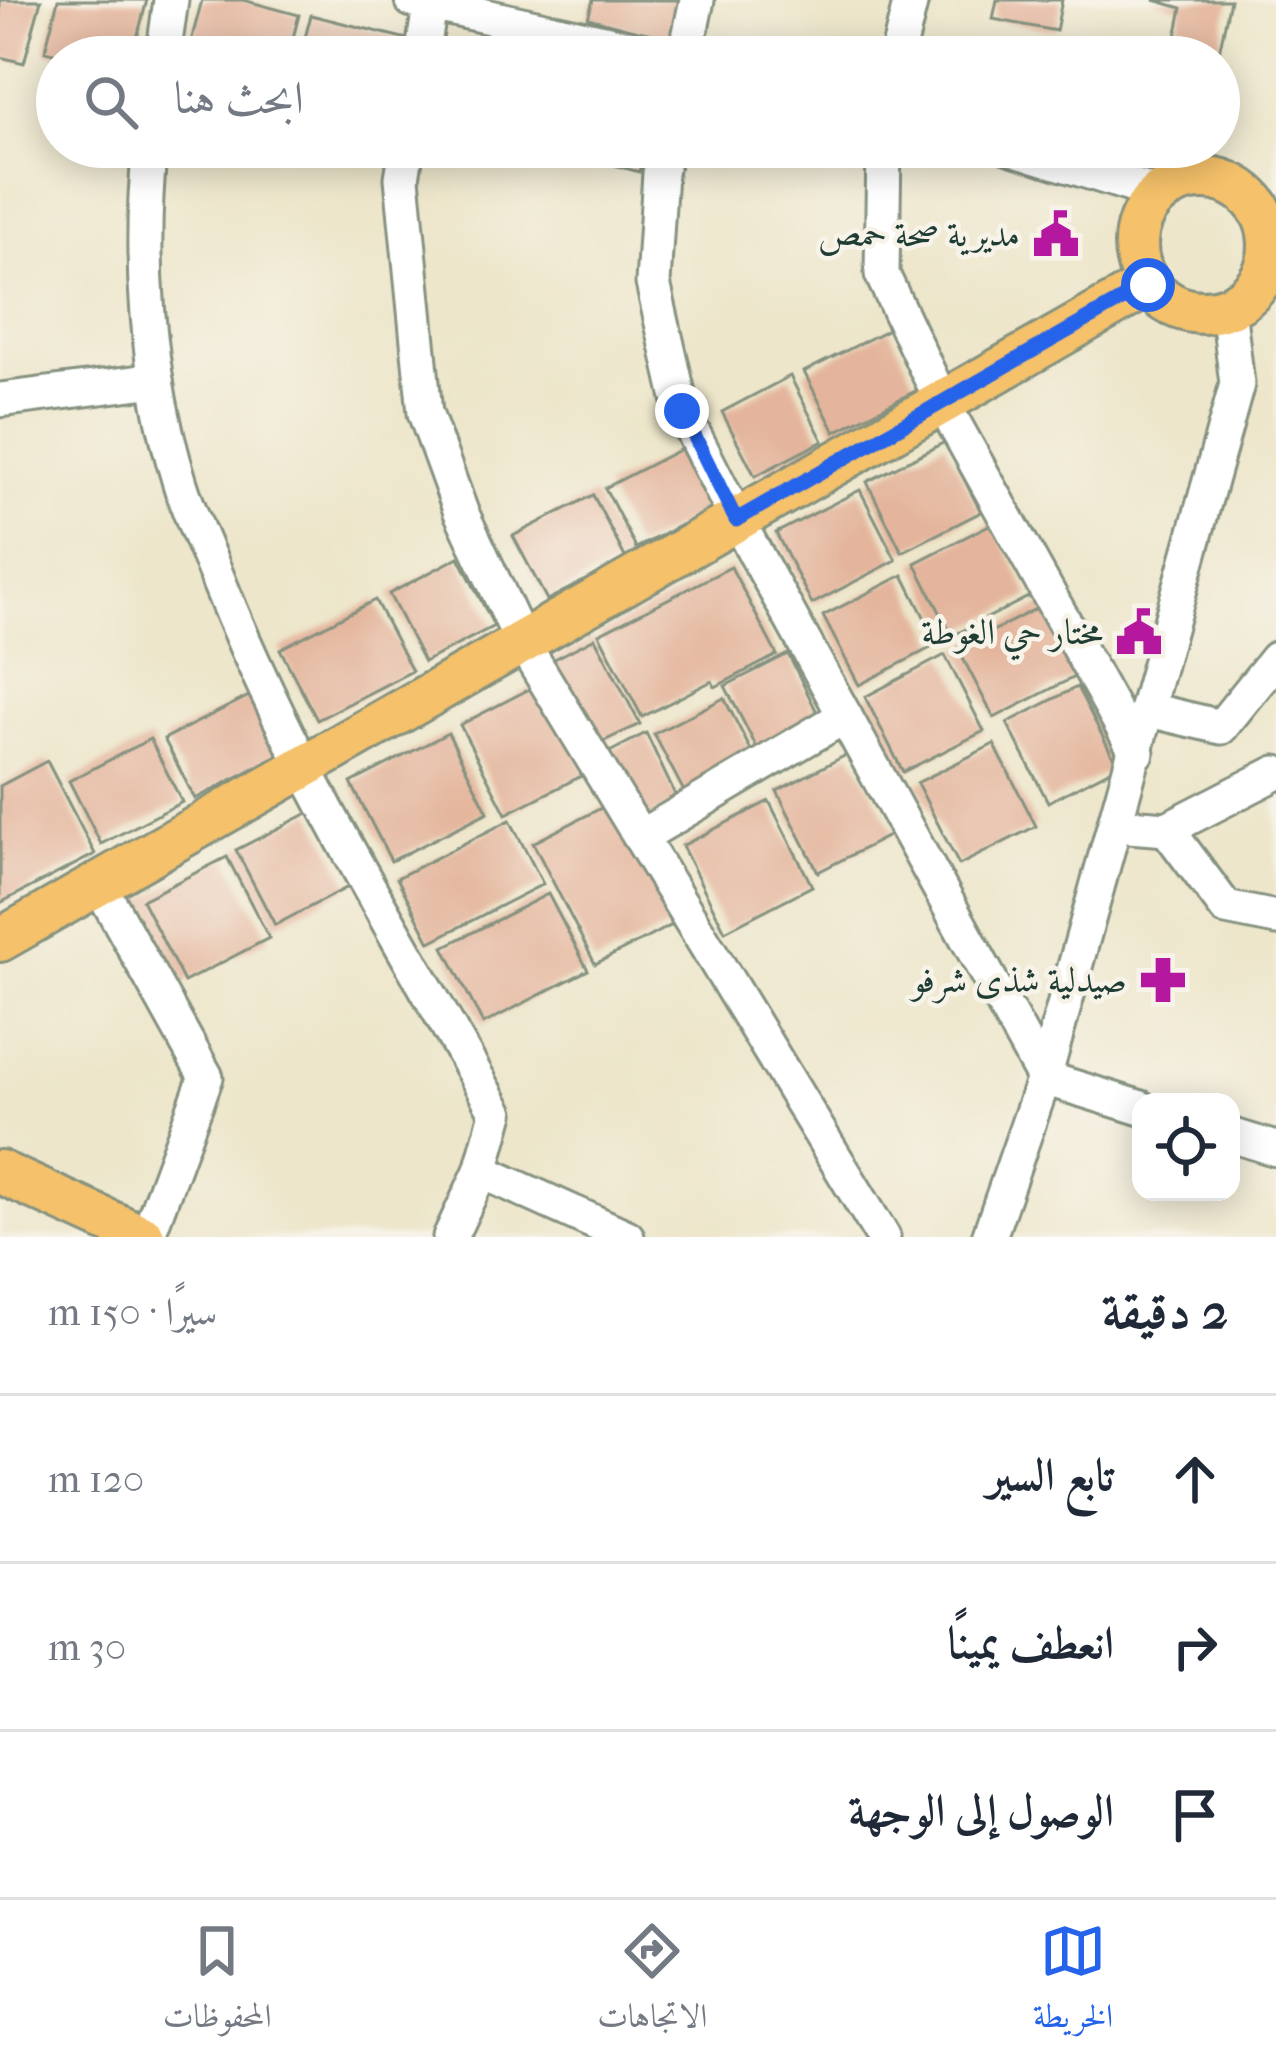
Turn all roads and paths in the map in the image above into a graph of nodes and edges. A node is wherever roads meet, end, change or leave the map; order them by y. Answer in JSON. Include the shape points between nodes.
{"nodes":[{"id":1,"x":171,"y":0,"type":"edge"},
{"id":2,"x":697,"y":0,"type":"edge"},
{"id":3,"x":911,"y":0,"type":"edge"},
{"id":4,"x":424,"y":1,"type":"edge"},
{"id":5,"x":166,"y":36,"type":"edge"},
{"id":6,"x":423,"y":36,"type":"edge"},
{"id":7,"x":580,"y":36,"type":"edge"},
{"id":8,"x":689,"y":36,"type":"edge"},
{"id":9,"x":902,"y":36,"type":"edge"},
{"id":10,"x":149,"y":168,"type":"edge"},
{"id":11,"x":404,"y":168,"type":"edge"},
{"id":12,"x":661,"y":168,"type":"edge"},
{"id":13,"x":884,"y":168,"type":"edge"},
{"id":14,"x":1077,"y":168,"type":"edge"},
{"id":15,"x":1159,"y":194,"type":"junction"},
{"id":16,"x":1270,"y":212,"type":"edge"},
{"id":17,"x":1272,"y":265,"type":"edge"},
{"id":18,"x":1148,"y":285,"type":"junction"},
{"id":19,"x":1228,"y":308,"type":"junction"},
{"id":20,"x":156,"y":380,"type":"junction"},
{"id":21,"x":0,"y":400,"type":"edge"},
{"id":22,"x":942,"y":402,"type":"junction"},
{"id":23,"x":736,"y":520,"type":"junction"},
{"id":24,"x":522,"y":642,"type":"junction"},
{"id":25,"x":1276,"y":659,"type":"edge"},
{"id":26,"x":1148,"y":710,"type":"junction"},
{"id":27,"x":845,"y":716,"type":"junction"},
{"id":28,"x":1137,"y":753,"type":"junction"},
{"id":29,"x":304,"y":767,"type":"junction"},
{"id":30,"x":1276,"y":773,"type":"edge"},
{"id":31,"x":1116,"y":825,"type":"junction"},
{"id":32,"x":1167,"y":829,"type":"junction"},
{"id":33,"x":640,"y":837,"type":"junction"},
{"id":34,"x":99,"y":884,"type":"junction"},
{"id":35,"x":1276,"y":918,"type":"edge"},
{"id":36,"x":0,"y":940,"type":"edge"},
{"id":37,"x":1044,"y":1078,"type":"junction"},
{"id":38,"x":1132,"y":1105,"type":"edge"},
{"id":39,"x":1240,"y":1138,"type":"edge"},
{"id":40,"x":1276,"y":1149,"type":"edge"},
{"id":41,"x":481,"y":1171,"type":"junction"},
{"id":42,"x":0,"y":1172,"type":"edge"},
{"id":43,"x":145,"y":1237,"type":"edge"},
{"id":44,"x":450,"y":1237,"type":"edge"},
{"id":45,"x":627,"y":1237,"type":"edge"},
{"id":46,"x":883,"y":1237,"type":"edge"},
{"id":47,"x":989,"y":1237,"type":"edge"}],
"edges":[{"from":1,"to":5,"type":"street"},
{"from":2,"to":8,"type":"street"},
{"from":3,"to":9,"type":"street"},
{"from":4,"to":6,"type":"street"},
{"from":4,"to":7,"type":"street"},
{"from":10,"to":20,"type":"street","via":[[145,267]]},
{"from":11,"to":24,"type":"street","via":[[425,413],[460,512]]},
{"from":12,"to":23,"type":"street","via":[[653,283],[682,411]]},
{"from":13,"to":22,"type":"street","via":[[882,274]]},
{"from":14,"to":15,"type":"street"},
{"from":15,"to":16,"type":"main road","via":[[1197,177],[1217,178]]},
{"from":15,"to":18,"type":"main road","via":[[1138,227]]},
{"from":16,"to":17,"type":"main road"},
{"from":17,"to":19,"type":"main road"},
{"from":18,"to":19,"type":"main road","via":[[1184,310]]},
{"from":18,"to":22,"type":"main road"},
{"from":19,"to":26,"type":"street","via":[[1237,384]]},
{"from":20,"to":21,"type":"street"},
{"from":20,"to":29,"type":"street","via":[[179,481],[255,673]]},
{"from":22,"to":23,"type":"main road"},
{"from":22,"to":28,"type":"street"},
{"from":23,"to":24,"type":"main road"},
{"from":23,"to":27,"type":"street"},
{"from":24,"to":29,"type":"main road"},
{"from":24,"to":33,"type":"street"},
{"from":25,"to":26,"type":"street","via":[[1221,727]]},
{"from":26,"to":28,"type":"street"},
{"from":27,"to":33,"type":"street"},
{"from":27,"to":37,"type":"street"},
{"from":28,"to":31,"type":"street"},
{"from":29,"to":34,"type":"main road"},
{"from":29,"to":41,"type":"street","via":[[497,1113]]},
{"from":30,"to":32,"type":"street"},
{"from":31,"to":32,"type":"street"},
{"from":31,"to":37,"type":"street"},
{"from":32,"to":35,"type":"street","via":[[1226,908]]},
{"from":33,"to":46,"type":"street"},
{"from":34,"to":36,"type":"main road"},
{"from":34,"to":43,"type":"street","via":[[206,1077]]},
{"from":37,"to":38,"type":"street"},
{"from":37,"to":47,"type":"street"},
{"from":39,"to":40,"type":"street"},
{"from":41,"to":44,"type":"street"},
{"from":41,"to":45,"type":"street"},
{"from":42,"to":43,"type":"main road"}]}
